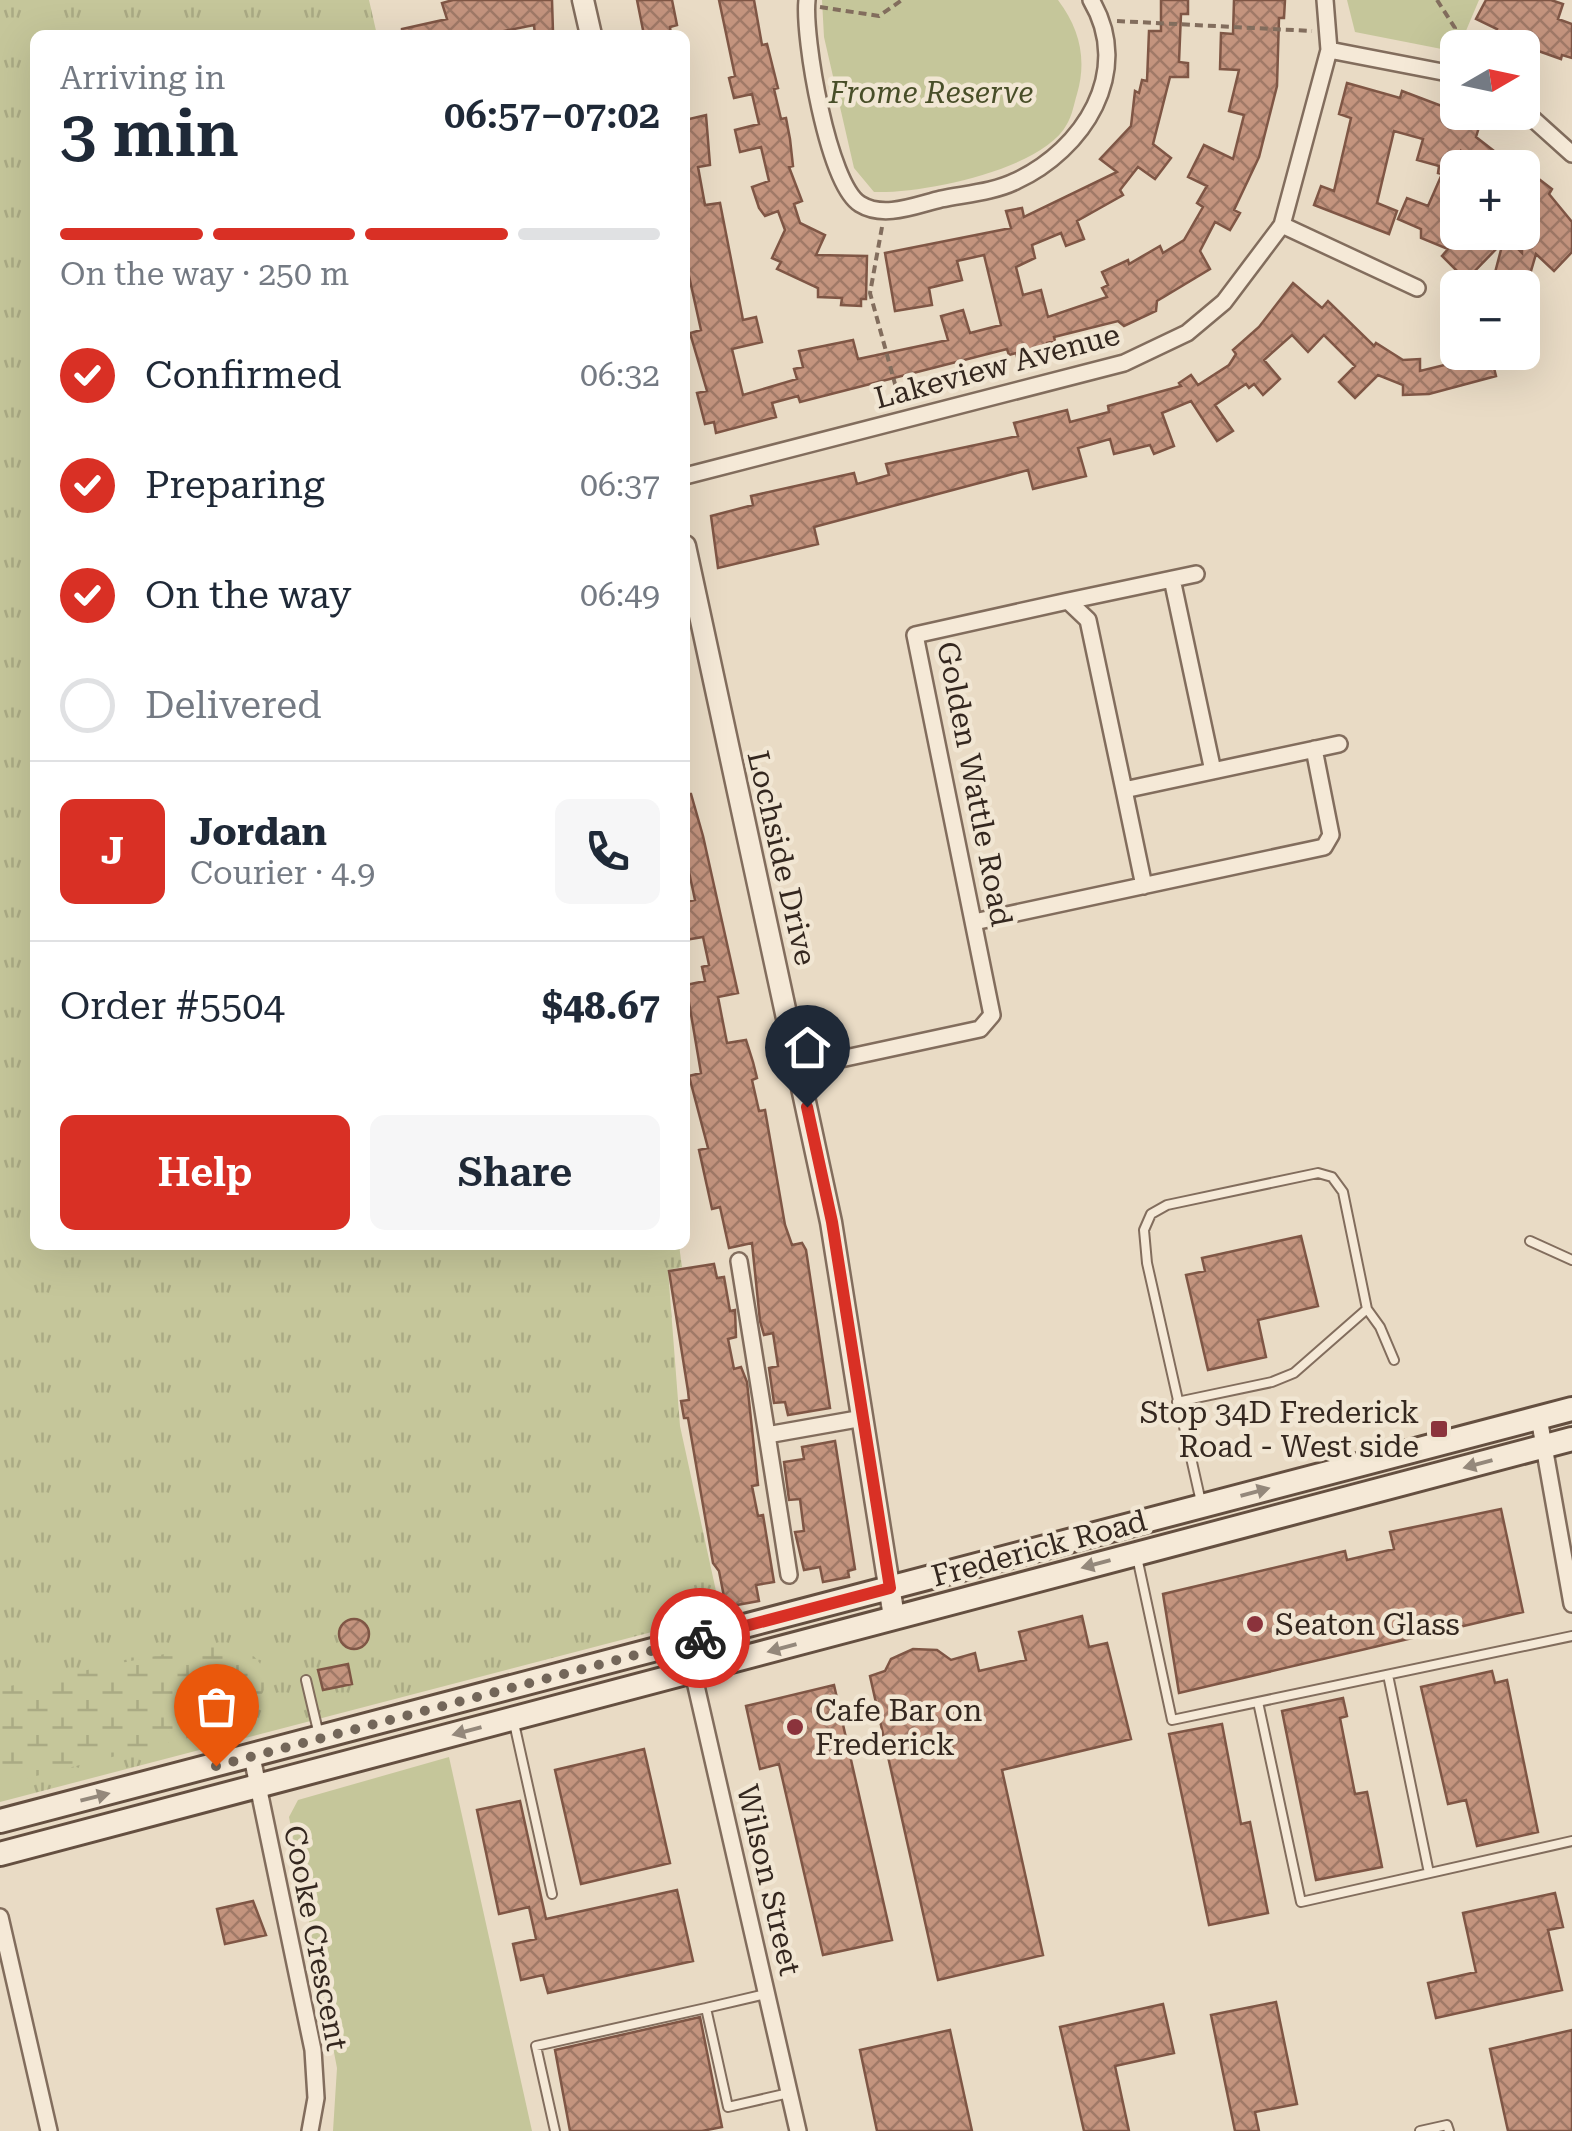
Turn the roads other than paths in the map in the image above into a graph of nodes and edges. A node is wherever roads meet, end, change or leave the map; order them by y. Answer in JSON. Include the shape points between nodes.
{"nodes":[{"id":1,"x":583,"y":0,"type":"edge"},
{"id":2,"x":1092,"y":0,"type":"edge"},
{"id":3,"x":1325,"y":0,"type":"edge"},
{"id":4,"x":806,"y":2,"type":"edge"},
{"id":5,"x":589,"y":30,"type":"edge"},
{"id":6,"x":1329,"y":50,"type":"junction"},
{"id":7,"x":1440,"y":71,"type":"edge"},
{"id":8,"x":1540,"y":125,"type":"edge"},
{"id":9,"x":1572,"y":154,"type":"edge"},
{"id":10,"x":1282,"y":225,"type":"junction"},
{"id":11,"x":1418,"y":288,"type":"dead end"},
{"id":12,"x":690,"y":475,"type":"edge"},
{"id":13,"x":690,"y":569,"type":"edge"},
{"id":14,"x":1196,"y":574,"type":"dead end"},
{"id":15,"x":1172,"y":579,"type":"junction"},
{"id":16,"x":1068,"y":601,"type":"junction"},
{"id":17,"x":1339,"y":744,"type":"dead end"},
{"id":18,"x":1314,"y":749,"type":"junction"},
{"id":19,"x":1213,"y":771,"type":"junction"},
{"id":20,"x":1124,"y":790,"type":"junction"},
{"id":21,"x":1144,"y":886,"type":"junction"},
{"id":22,"x":974,"y":922,"type":"junction"},
{"id":23,"x":799,"y":1068,"type":"junction"},
{"id":24,"x":1530,"y":1241,"type":"dead end"},
{"id":25,"x":1572,"y":1260,"type":"edge"},
{"id":26,"x":739,"y":1261,"type":"dead end"},
{"id":27,"x":1367,"y":1309,"type":"junction"},
{"id":28,"x":1394,"y":1360,"type":"dead end"},
{"id":29,"x":1177,"y":1402,"type":"junction"},
{"id":30,"x":1572,"y":1409,"type":"edge"},
{"id":31,"x":863,"y":1418,"type":"junction"},
{"id":32,"x":1539,"y":1418,"type":"junction"},
{"id":33,"x":767,"y":1435,"type":"junction"},
{"id":34,"x":1572,"y":1439,"type":"edge"},
{"id":35,"x":1544,"y":1446,"type":"junction"},
{"id":36,"x":1202,"y":1506,"type":"junction"},
{"id":37,"x":1136,"y":1553,"type":"junction"},
{"id":38,"x":789,"y":1575,"type":"dead end"},
{"id":39,"x":890,"y":1588,"type":"junction"},
{"id":40,"x":1572,"y":1604,"type":"edge"},
{"id":41,"x":894,"y":1617,"type":"junction"},
{"id":42,"x":1572,"y":1636,"type":"edge"},
{"id":43,"x":686,"y":1642,"type":"junction"},
{"id":44,"x":693,"y":1671,"type":"junction"},
{"id":45,"x":1388,"y":1674,"type":"junction"},
{"id":46,"x":306,"y":1680,"type":"dead end"},
{"id":47,"x":1258,"y":1702,"type":"junction"},
{"id":48,"x":512,"y":1719,"type":"junction"},
{"id":49,"x":320,"y":1739,"type":"junction"},
{"id":50,"x":252,"y":1757,"type":"junction"},
{"id":51,"x":258,"y":1786,"type":"junction"},
{"id":52,"x":0,"y":1820,"type":"edge"},
{"id":53,"x":1572,"y":1842,"type":"edge"},
{"id":54,"x":0,"y":1854,"type":"edge"},
{"id":55,"x":1429,"y":1873,"type":"junction"},
{"id":56,"x":552,"y":1894,"type":"dead end"},
{"id":57,"x":0,"y":1917,"type":"edge"},
{"id":58,"x":766,"y":1994,"type":"junction"},
{"id":59,"x":706,"y":2008,"type":"junction"},
{"id":60,"x":789,"y":2093,"type":"junction"},
{"id":61,"x":50,"y":2131,"type":"edge"},
{"id":62,"x":310,"y":2131,"type":"edge"},
{"id":63,"x":556,"y":2131,"type":"edge"},
{"id":64,"x":798,"y":2131,"type":"edge"},
{"id":65,"x":1420,"y":2131,"type":"edge"},
{"id":66,"x":1449,"y":2131,"type":"edge"}],
"edges":[{"from":1,"to":5,"type":"street"},
{"from":2,"to":4,"type":"street","via":[[1102,23],[1105,76],[1093,115],[1065,152],[1014,183],[885,212],[861,205],[839,178]]},
{"from":3,"to":6,"type":"street","name":"Lakeview Avenue"},
{"from":6,"to":7,"type":"street"},
{"from":6,"to":10,"type":"street","name":"Lakeview Avenue"},
{"from":8,"to":9,"type":"street"},
{"from":10,"to":11,"type":"street"},
{"from":10,"to":12,"type":"street","name":"Lakeview Avenue","via":[[1224,302],[1187,333],[1124,363]]},
{"from":13,"to":23,"type":"street","name":"Lochside Drive"},
{"from":14,"to":15,"type":"street"},
{"from":15,"to":16,"type":"street"},
{"from":15,"to":19,"type":"street"},
{"from":16,"to":20,"type":"street","via":[[1088,620]]},
{"from":16,"to":22,"type":"street","name":"Golden Wattle Road","via":[[914,635]]},
{"from":17,"to":18,"type":"street"},
{"from":18,"to":19,"type":"street"},
{"from":18,"to":21,"type":"street","via":[[1331,835],[1324,847]]},
{"from":19,"to":20,"type":"street"},
{"from":20,"to":21,"type":"street"},
{"from":21,"to":22,"type":"street"},
{"from":22,"to":23,"type":"street","name":"Golden Wattle Road","via":[[992,1016],[980,1029]]},
{"from":23,"to":31,"type":"street","name":"Lochside Drive"},
{"from":24,"to":25,"type":"lane"},
{"from":26,"to":33,"type":"street"},
{"from":27,"to":28,"type":"lane"},
{"from":27,"to":29,"type":"lane","via":[[1294,1373]]},
{"from":27,"to":29,"type":"lane","via":[[1343,1192],[1332,1177],[1318,1173],[1167,1204],[1151,1214],[1144,1230]]},
{"from":29,"to":36,"type":"lane"},
{"from":30,"to":32,"type":"main road","name":"Frederick Road"},
{"from":31,"to":33,"type":"street"},
{"from":31,"to":39,"type":"street","name":"Lochside Drive"},
{"from":32,"to":35,"type":"street"},
{"from":36,"to":32,"type":"main road","name":"Frederick Road","one_way":true},
{"from":33,"to":38,"type":"street"},
{"from":34,"to":35,"type":"main road","name":"Frederick Road"},
{"from":35,"to":37,"type":"main road","name":"Frederick Road","one_way":true},
{"from":35,"to":40,"type":"street"},
{"from":36,"to":39,"type":"main road","name":"Frederick Road"},
{"from":37,"to":41,"type":"main road","name":"Frederick Road","one_way":true},
{"from":37,"to":47,"type":"lane","via":[[1172,1720]]},
{"from":39,"to":41,"type":"street","name":"Lochside Drive"},
{"from":39,"to":43,"type":"main road","name":"Frederick Road"},
{"from":41,"to":44,"type":"main road","name":"Frederick Road","one_way":true},
{"from":42,"to":45,"type":"lane"},
{"from":43,"to":44,"type":"street","name":"Wilson Street"},
{"from":43,"to":49,"type":"main road","name":"Frederick Road"},
{"from":44,"to":48,"type":"main road","name":"Frederick Road"},
{"from":44,"to":58,"type":"street","name":"Wilson Street"},
{"from":45,"to":47,"type":"lane"},
{"from":45,"to":55,"type":"lane"},
{"from":46,"to":49,"type":"lane"},
{"from":47,"to":55,"type":"lane","via":[[1301,1902]]},
{"from":48,"to":51,"type":"main road","name":"Frederick Road","one_way":true},
{"from":48,"to":56,"type":"lane"},
{"from":49,"to":50,"type":"main road","name":"Frederick Road"},
{"from":50,"to":51,"type":"street","name":"Cooke Crescent"},
{"from":52,"to":50,"type":"main road","name":"Frederick Road","one_way":true},
{"from":51,"to":54,"type":"main road","name":"Frederick Road"},
{"from":51,"to":62,"type":"street","name":"Cooke Crescent","via":[[313,2050]]},
{"from":53,"to":55,"type":"lane"},
{"from":57,"to":61,"type":"street"},
{"from":58,"to":59,"type":"lane"},
{"from":58,"to":60,"type":"street","name":"Wilson Street"},
{"from":59,"to":60,"type":"lane","via":[[728,2106]]},
{"from":59,"to":63,"type":"lane","via":[[536,2046]]},
{"from":60,"to":64,"type":"street","name":"Wilson Street"},
{"from":65,"to":66,"type":"lane","via":[[1448,2125]]}]}
